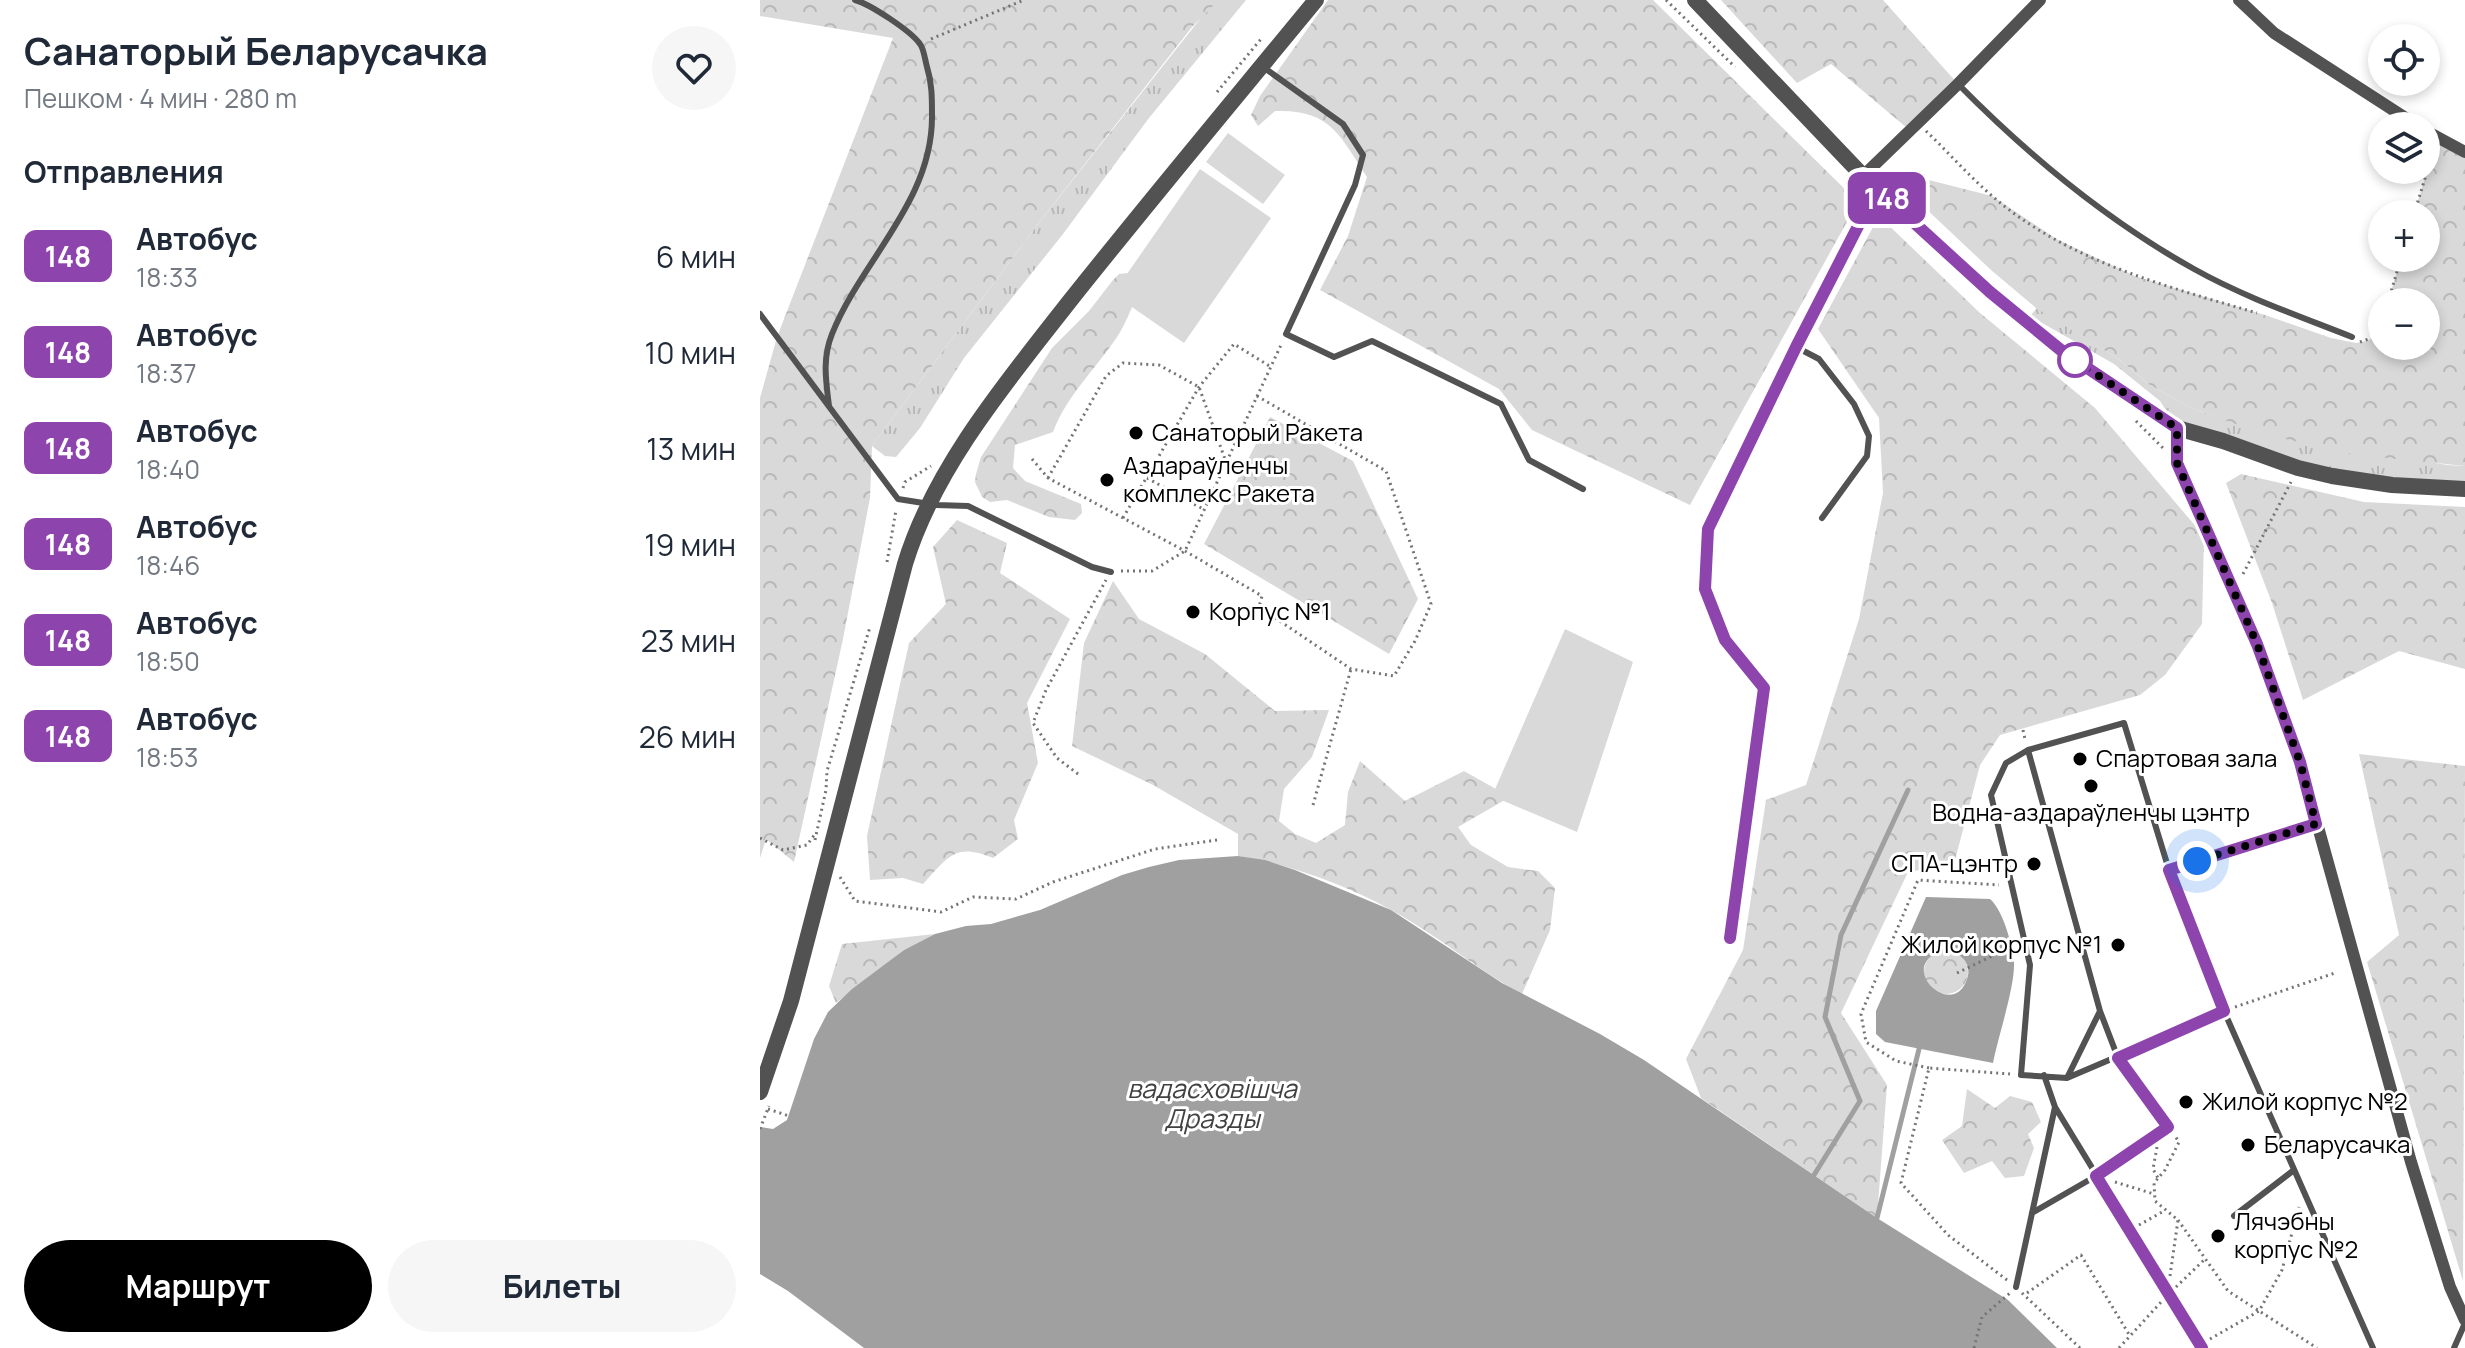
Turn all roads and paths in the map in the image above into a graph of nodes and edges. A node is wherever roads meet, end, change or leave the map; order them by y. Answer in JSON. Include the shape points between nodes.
{"nodes":[{"id":1,"x":855,"y":0,"type":"edge"},
{"id":2,"x":1024,"y":0,"type":"edge"},
{"id":3,"x":1316,"y":0,"type":"edge"},
{"id":4,"x":1695,"y":0,"type":"edge"},
{"id":5,"x":2040,"y":0,"type":"edge"},
{"id":6,"x":2239,"y":0,"type":"edge"},
{"id":7,"x":920,"y":44,"type":"junction"},
{"id":8,"x":1262,"y":66,"type":"junction"},
{"id":9,"x":1958,"y":84,"type":"junction"},
{"id":10,"x":2396,"y":112,"type":"edge"},
{"id":11,"x":1918,"y":123,"type":"junction"},
{"id":12,"x":2440,"y":139,"type":"edge"},
{"id":13,"x":2465,"y":152,"type":"edge"},
{"id":14,"x":1863,"y":176,"type":"junction"},
{"id":15,"x":760,"y":314,"type":"edge"},
{"id":16,"x":2265,"y":315,"type":"dead end"},
{"id":17,"x":1286,"y":334,"type":"junction"},
{"id":18,"x":2354,"y":340,"type":"joint"},
{"id":19,"x":2368,"y":340,"type":"edge"},
{"id":20,"x":1796,"y":347,"type":"junction"},
{"id":21,"x":1271,"y":367,"type":"junction"},
{"id":22,"x":1199,"y":387,"type":"junction"},
{"id":23,"x":1257,"y":396,"type":"junction"},
{"id":24,"x":829,"y":406,"type":"junction"},
{"id":25,"x":2177,"y":428,"type":"junction"},
{"id":26,"x":1032,"y":459,"type":"dead end"},
{"id":27,"x":1226,"y":462,"type":"junction"},
{"id":28,"x":1048,"y":478,"type":"junction"},
{"id":29,"x":1147,"y":478,"type":"junction"},
{"id":30,"x":1583,"y":489,"type":"dead end"},
{"id":31,"x":2465,"y":489,"type":"edge"},
{"id":32,"x":2287,"y":492,"type":"dead end"},
{"id":33,"x":928,"y":504,"type":"junction"},
{"id":34,"x":1204,"y":510,"type":"junction"},
{"id":35,"x":1123,"y":518,"type":"junction"},
{"id":36,"x":1822,"y":518,"type":"dead end"},
{"id":37,"x":1185,"y":551,"type":"junction"},
{"id":38,"x":887,"y":561,"type":"dead end"},
{"id":39,"x":1111,"y":572,"type":"junction"},
{"id":40,"x":885,"y":574,"type":"dead end"},
{"id":41,"x":2234,"y":590,"type":"junction"},
{"id":42,"x":870,"y":627,"type":"dead end"},
{"id":43,"x":1351,"y":669,"type":"junction"},
{"id":44,"x":2028,"y":750,"type":"junction"},
{"id":45,"x":1078,"y":774,"type":"dead end"},
{"id":46,"x":826,"y":790,"type":"dead end"},
{"id":47,"x":1313,"y":805,"type":"dead end"},
{"id":48,"x":2316,"y":824,"type":"junction"},
{"id":49,"x":817,"y":830,"type":"dead end"},
{"id":50,"x":760,"y":838,"type":"edge"},
{"id":51,"x":1217,"y":840,"type":"dead end"},
{"id":52,"x":826,"y":869,"type":"junction"},
{"id":53,"x":2169,"y":870,"type":"junction"},
{"id":54,"x":2013,"y":886,"type":"junction"},
{"id":55,"x":1730,"y":938,"type":"dead end"},
{"id":56,"x":2016,"y":945,"type":"dead end"},
{"id":57,"x":1957,"y":973,"type":"dead end"},
{"id":58,"x":2335,"y":973,"type":"dead end"},
{"id":59,"x":2100,"y":1011,"type":"junction"},
{"id":60,"x":2224,"y":1011,"type":"junction"},
{"id":61,"x":2118,"y":1058,"type":"junction"},
{"id":62,"x":1929,"y":1068,"type":"junction"},
{"id":63,"x":2021,"y":1075,"type":"junction"},
{"id":64,"x":2044,"y":1075,"type":"junction"},
{"id":65,"x":2067,"y":1078,"type":"junction"},
{"id":66,"x":760,"y":1092,"type":"edge"},
{"id":67,"x":2055,"y":1107,"type":"junction"},
{"id":68,"x":768,"y":1109,"type":"dead end"},
{"id":69,"x":789,"y":1116,"type":"dead end"},
{"id":70,"x":765,"y":1117,"type":"dead end"},
{"id":71,"x":2168,"y":1127,"type":"junction"},
{"id":72,"x":760,"y":1129,"type":"edge"},
{"id":73,"x":2160,"y":1132,"type":"junction"},
{"id":74,"x":2294,"y":1170,"type":"junction"},
{"id":75,"x":2096,"y":1176,"type":"junction"},
{"id":76,"x":2158,"y":1178,"type":"junction"},
{"id":77,"x":2304,"y":1191,"type":"junction"},
{"id":78,"x":2154,"y":1195,"type":"junction"},
{"id":79,"x":2164,"y":1211,"type":"junction"},
{"id":80,"x":2032,"y":1213,"type":"junction"},
{"id":81,"x":2234,"y":1216,"type":"dead end"},
{"id":82,"x":2178,"y":1220,"type":"junction"},
{"id":83,"x":2129,"y":1231,"type":"junction"},
{"id":84,"x":2016,"y":1287,"type":"junction"},
{"id":85,"x":2024,"y":1295,"type":"junction"},
{"id":86,"x":2168,"y":1295,"type":"junction"},
{"id":87,"x":2259,"y":1311,"type":"junction"},
{"id":88,"x":2465,"y":1322,"type":"edge"},
{"id":89,"x":2130,"y":1336,"type":"dead end"},
{"id":90,"x":2201,"y":1346,"type":"edge"},
{"id":91,"x":2077,"y":1347,"type":"edge"},
{"id":92,"x":1974,"y":1348,"type":"edge"},
{"id":93,"x":2317,"y":1348,"type":"edge"},
{"id":94,"x":2373,"y":1348,"type":"edge"},
{"id":95,"x":2454,"y":1348,"type":"edge"}],
"edges":[{"from":1,"to":7,"type":"lane","via":[[870,5]]},
{"from":2,"to":7,"type":"path"},
{"from":3,"to":8,"type":"street"},
{"from":4,"to":14,"type":"street"},
{"from":5,"to":9,"type":"street"},
{"from":6,"to":10,"type":"street","via":[[2274,33]]},
{"from":7,"to":24,"type":"lane","via":[[932,83],[927,162],[912,198],[831,336],[824,365]]},
{"from":8,"to":17,"type":"lane","via":[[1343,124],[1363,155],[1355,185]]},
{"from":8,"to":33,"type":"street","via":[[1030,352]]},
{"from":9,"to":11,"type":"street"},
{"from":9,"to":18,"type":"lane","via":[[2009,135],[2133,233],[2197,271]]},
{"from":11,"to":14,"type":"street"},
{"from":11,"to":16,"type":"path","via":[[1992,196],[2058,240],[2135,276]]},
{"from":12,"to":13,"type":"street"},
{"from":14,"to":20,"type":"street","via":[[1872,199]]},
{"from":14,"to":25,"type":"street","via":[[2062,351]]},
{"from":15,"to":24,"type":"lane"},
{"from":17,"to":21,"type":"path"},
{"from":17,"to":30,"type":"lane","via":[[1334,357],[1372,341],[1501,404],[1529,460]]},
{"from":18,"to":19,"type":"path"},
{"from":20,"to":36,"type":"lane","via":[[1819,359],[1854,404],[1869,436],[1867,456]]},
{"from":20,"to":55,"type":"street","via":[[1708,529],[1705,589],[1725,640],[1764,688]]},
{"from":21,"to":22,"type":"path","via":[[1234,344]]},
{"from":21,"to":23,"type":"path"},
{"from":22,"to":27,"type":"path"},
{"from":22,"to":28,"type":"path","via":[[1159,365],[1123,363],[1106,376]]},
{"from":22,"to":29,"type":"path"},
{"from":23,"to":27,"type":"path"},
{"from":23,"to":43,"type":"path","via":[[1386,471],[1431,604],[1394,676]]},
{"from":24,"to":33,"type":"lane","via":[[898,499]]},
{"from":25,"to":31,"type":"street","via":[[2332,476]]},
{"from":25,"to":41,"type":"street","via":[[2177,463]]},
{"from":26,"to":28,"type":"path"},
{"from":27,"to":34,"type":"path"},
{"from":28,"to":35,"type":"path"},
{"from":29,"to":34,"type":"path"},
{"from":29,"to":35,"type":"path"},
{"from":32,"to":41,"type":"path"},
{"from":33,"to":39,"type":"lane","via":[[968,506]]},
{"from":33,"to":52,"type":"street","via":[[914,535],[878,663]]},
{"from":34,"to":37,"type":"path"},
{"from":35,"to":37,"type":"path"},
{"from":37,"to":39,"type":"path","via":[[1152,571]]},
{"from":37,"to":43,"type":"path","via":[[1262,596],[1259,607]]},
{"from":38,"to":40,"type":"path"},
{"from":39,"to":45,"type":"path","via":[[1033,723],[1057,758]]},
{"from":41,"to":48,"type":"street","via":[[2300,762]]},
{"from":42,"to":46,"type":"path"},
{"from":43,"to":47,"type":"path"},
{"from":44,"to":53,"type":"lane","via":[[2124,723]]},
{"from":44,"to":54,"type":"lane","via":[[2006,763],[1991,795]]},
{"from":44,"to":59,"type":"lane"},
{"from":48,"to":53,"type":"lane"},
{"from":48,"to":88,"type":"street","via":[[2411,1162]]},
{"from":49,"to":50,"type":"path","via":[[807,845],[783,850]]},
{"from":51,"to":52,"type":"path","via":[[1155,849],[1016,899],[973,897],[941,912],[855,901],[841,877]]},
{"from":52,"to":66,"type":"street"},
{"from":53,"to":60,"type":"lane"},
{"from":54,"to":62,"type":"path","via":[[1918,880],[1861,1014],[1866,1042],[1896,1061]]},
{"from":54,"to":63,"type":"lane","via":[[2030,965]]},
{"from":56,"to":57,"type":"path"},
{"from":58,"to":60,"type":"path"},
{"from":59,"to":61,"type":"lane"},
{"from":59,"to":65,"type":"lane"},
{"from":60,"to":61,"type":"lane"},
{"from":60,"to":74,"type":"lane"},
{"from":61,"to":65,"type":"lane"},
{"from":61,"to":71,"type":"lane"},
{"from":62,"to":63,"type":"path"},
{"from":62,"to":84,"type":"path","via":[[1901,1183],[1948,1235]]},
{"from":63,"to":64,"type":"lane"},
{"from":64,"to":65,"type":"lane"},
{"from":64,"to":67,"type":"lane"},
{"from":67,"to":75,"type":"lane"},
{"from":67,"to":80,"type":"lane"},
{"from":68,"to":69,"type":"path"},
{"from":70,"to":72,"type":"path"},
{"from":71,"to":73,"type":"lane"},
{"from":71,"to":76,"type":"path","via":[[2179,1142]]},
{"from":73,"to":75,"type":"lane"},
{"from":73,"to":76,"type":"path","via":[[2153,1169]]},
{"from":74,"to":77,"type":"lane"},
{"from":74,"to":81,"type":"lane"},
{"from":75,"to":78,"type":"path"},
{"from":75,"to":80,"type":"lane"},
{"from":75,"to":83,"type":"lane"},
{"from":76,"to":78,"type":"path"},
{"from":77,"to":87,"type":"path","via":[[2282,1270]]},
{"from":77,"to":94,"type":"lane"},
{"from":78,"to":79,"type":"path"},
{"from":79,"to":82,"type":"path"},
{"from":79,"to":83,"type":"path"},
{"from":80,"to":84,"type":"lane"},
{"from":82,"to":86,"type":"path"},
{"from":82,"to":87,"type":"path","via":[[2228,1291]]},
{"from":83,"to":86,"type":"lane"},
{"from":84,"to":85,"type":"path"},
{"from":84,"to":92,"type":"path","via":[[1982,1317]]},
{"from":85,"to":89,"type":"path","via":[[2081,1255]]},
{"from":85,"to":91,"type":"path"},
{"from":86,"to":90,"type":"lane"},
{"from":87,"to":90,"type":"path"},
{"from":87,"to":93,"type":"path"},
{"from":88,"to":95,"type":"lane"}]}
